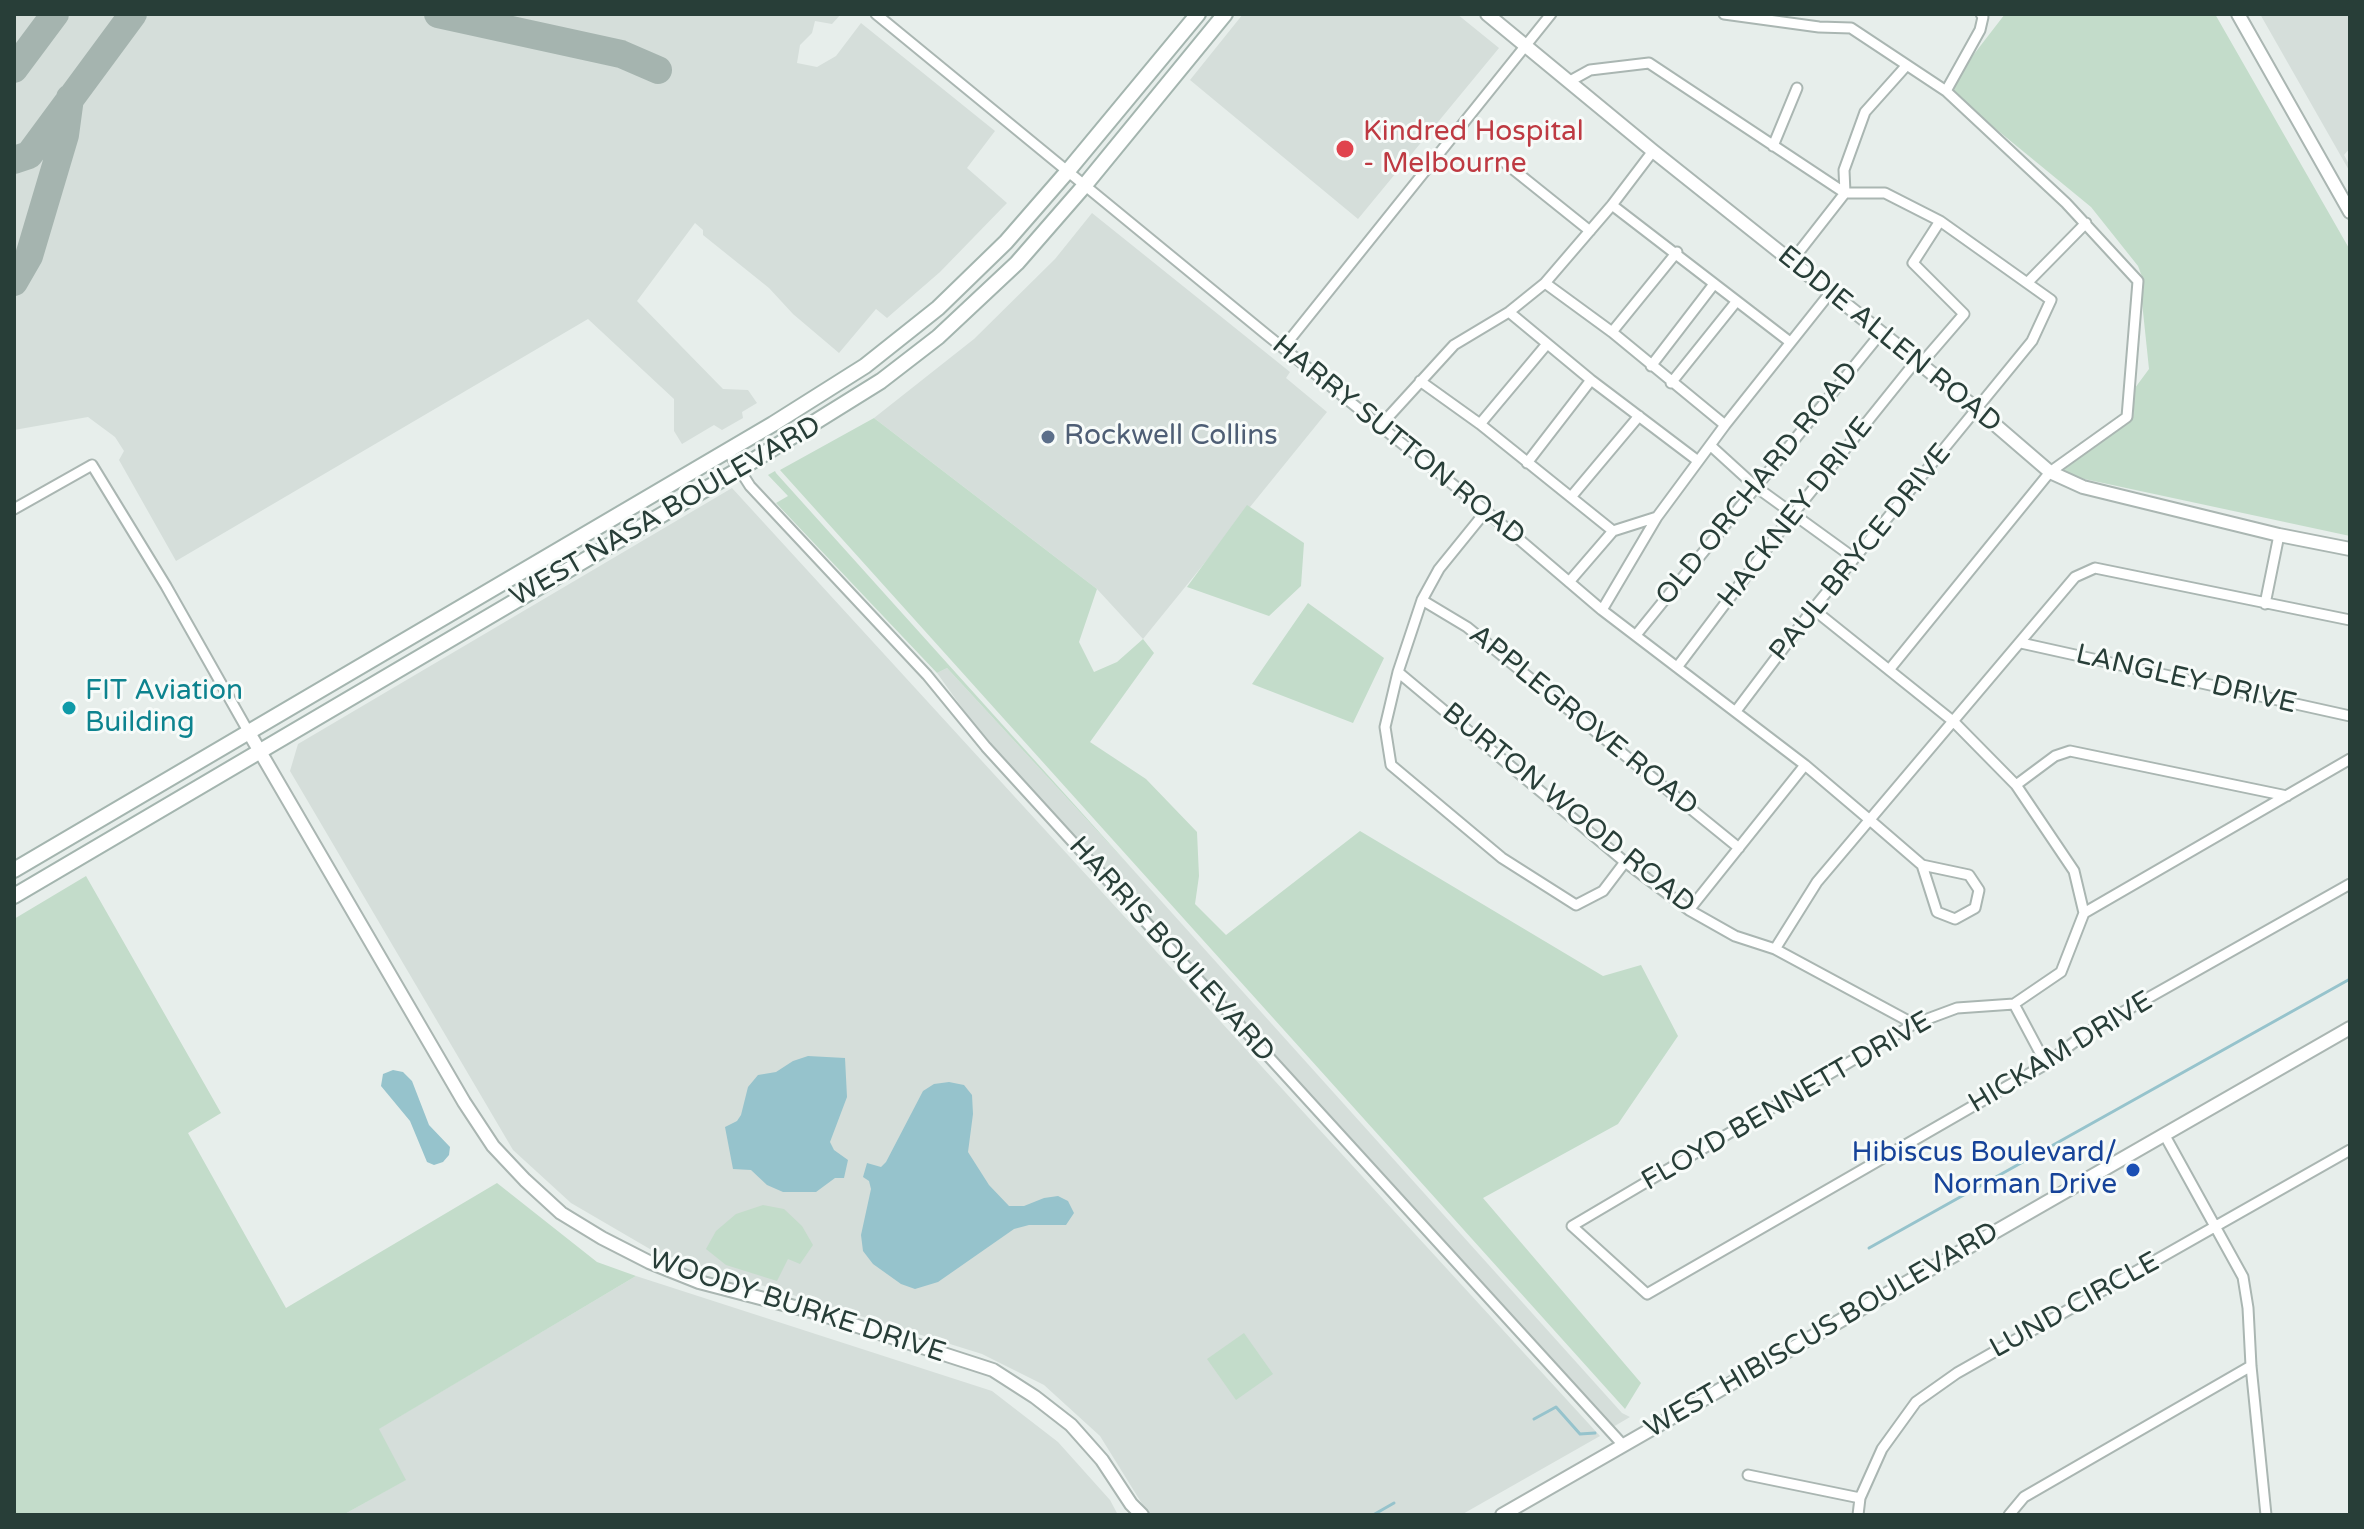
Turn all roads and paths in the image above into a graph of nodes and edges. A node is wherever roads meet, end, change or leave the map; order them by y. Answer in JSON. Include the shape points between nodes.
{"nodes":[{"id":1,"x":876,"y":14,"type":"edge"},
{"id":2,"x":1198,"y":14,"type":"edge"},
{"id":3,"x":1225,"y":14,"type":"edge"},
{"id":4,"x":1487,"y":14,"type":"edge"},
{"id":5,"x":1551,"y":14,"type":"edge"},
{"id":6,"x":1724,"y":14,"type":"edge"},
{"id":7,"x":1981,"y":14,"type":"edge"},
{"id":8,"x":2238,"y":14,"type":"edge"},
{"id":9,"x":1527,"y":46,"type":"junction"},
{"id":10,"x":1907,"y":65,"type":"junction"},
{"id":11,"x":1570,"y":81,"type":"junction"},
{"id":12,"x":1797,"y":88,"type":"dead end"},
{"id":13,"x":1946,"y":91,"type":"junction"},
{"id":14,"x":1773,"y":146,"type":"junction"},
{"id":15,"x":1653,"y":151,"type":"junction"},
{"id":16,"x":1504,"y":162,"type":"dead end"},
{"id":17,"x":1067,"y":172,"type":"junction"},
{"id":18,"x":1085,"y":185,"type":"junction"},
{"id":19,"x":1845,"y":193,"type":"junction"},
{"id":20,"x":1612,"y":205,"type":"junction"},
{"id":21,"x":2350,"y":212,"type":"edge"},
{"id":22,"x":1940,"y":221,"type":"junction"},
{"id":23,"x":2086,"y":223,"type":"junction"},
{"id":24,"x":1590,"y":231,"type":"junction"},
{"id":25,"x":1677,"y":252,"type":"junction"},
{"id":26,"x":1791,"y":262,"type":"junction"},
{"id":27,"x":2028,"y":282,"type":"junction"},
{"id":28,"x":1545,"y":283,"type":"junction"},
{"id":29,"x":1714,"y":284,"type":"junction"},
{"id":30,"x":1830,"y":293,"type":"junction"},
{"id":31,"x":1736,"y":302,"type":"junction"},
{"id":32,"x":1509,"y":312,"type":"junction"},
{"id":33,"x":1612,"y":332,"type":"junction"},
{"id":34,"x":1881,"y":333,"type":"junction"},
{"id":35,"x":1790,"y":342,"type":"junction"},
{"id":36,"x":1547,"y":344,"type":"junction"},
{"id":37,"x":1283,"y":348,"type":"junction"},
{"id":38,"x":1918,"y":363,"type":"junction"},
{"id":39,"x":1651,"y":366,"type":"junction"},
{"id":40,"x":1591,"y":380,"type":"junction"},
{"id":41,"x":1420,"y":381,"type":"junction"},
{"id":42,"x":1671,"y":383,"type":"junction"},
{"id":43,"x":1978,"y":410,"type":"junction"},
{"id":44,"x":1639,"y":416,"type":"junction"},
{"id":45,"x":1480,"y":424,"type":"junction"},
{"id":46,"x":1725,"y":425,"type":"junction"},
{"id":47,"x":1380,"y":426,"type":"junction"},
{"id":48,"x":1711,"y":446,"type":"junction"},
{"id":49,"x":727,"y":450,"type":"junction"},
{"id":50,"x":1698,"y":461,"type":"junction"},
{"id":51,"x":1527,"y":463,"type":"junction"},
{"id":52,"x":738,"y":470,"type":"junction"},
{"id":53,"x":2050,"y":472,"type":"junction"},
{"id":54,"x":1756,"y":487,"type":"junction"},
{"id":55,"x":1571,"y":497,"type":"junction"},
{"id":56,"x":14,"y":509,"type":"edge"},
{"id":57,"x":1486,"y":511,"type":"junction"},
{"id":58,"x":1793,"y":514,"type":"junction"},
{"id":59,"x":1657,"y":517,"type":"junction"},
{"id":60,"x":1613,"y":531,"type":"junction"},
{"id":61,"x":2279,"y":535,"type":"junction"},
{"id":62,"x":579,"y":537,"type":"junction"},
{"id":63,"x":2350,"y":549,"type":"edge"},
{"id":64,"x":589,"y":556,"type":"junction"},
{"id":65,"x":1854,"y":558,"type":"junction"},
{"id":66,"x":1569,"y":582,"type":"junction"},
{"id":67,"x":1422,"y":600,"type":"junction"},
{"id":68,"x":2265,"y":604,"type":"junction"},
{"id":69,"x":1813,"y":609,"type":"junction"},
{"id":70,"x":1602,"y":610,"type":"junction"},
{"id":71,"x":2350,"y":620,"type":"edge"},
{"id":72,"x":1636,"y":635,"type":"junction"},
{"id":73,"x":2021,"y":643,"type":"junction"},
{"id":74,"x":1678,"y":666,"type":"junction"},
{"id":75,"x":1889,"y":670,"type":"junction"},
{"id":76,"x":1398,"y":672,"type":"junction"},
{"id":77,"x":1736,"y":711,"type":"junction"},
{"id":78,"x":2350,"y":716,"type":"edge"},
{"id":79,"x":1954,"y":722,"type":"junction"},
{"id":80,"x":248,"y":731,"type":"junction"},
{"id":81,"x":260,"y":751,"type":"junction"},
{"id":82,"x":2350,"y":759,"type":"edge"},
{"id":83,"x":1805,"y":765,"type":"junction"},
{"id":84,"x":2016,"y":785,"type":"junction"},
{"id":85,"x":2287,"y":796,"type":"junction"},
{"id":86,"x":1871,"y":821,"type":"junction"},
{"id":87,"x":1739,"y":848,"type":"junction"},
{"id":88,"x":1625,"y":862,"type":"junction"},
{"id":89,"x":1922,"y":865,"type":"junction"},
{"id":90,"x":14,"y":870,"type":"edge"},
{"id":91,"x":2350,"y":884,"type":"edge"},
{"id":92,"x":14,"y":896,"type":"edge"},
{"id":93,"x":1689,"y":910,"type":"junction"},
{"id":94,"x":2084,"y":913,"type":"junction"},
{"id":95,"x":1775,"y":949,"type":"junction"},
{"id":96,"x":2014,"y":1004,"type":"junction"},
{"id":97,"x":1914,"y":1024,"type":"junction"},
{"id":98,"x":2350,"y":1028,"type":"edge"},
{"id":99,"x":2046,"y":1064,"type":"junction"},
{"id":100,"x":2164,"y":1134,"type":"junction"},
{"id":101,"x":2350,"y":1150,"type":"edge"},
{"id":102,"x":2216,"y":1226,"type":"junction"},
{"id":103,"x":1647,"y":1294,"type":"joint"},
{"id":104,"x":2251,"y":1366,"type":"junction"},
{"id":105,"x":1623,"y":1445,"type":"junction"},
{"id":106,"x":1748,"y":1475,"type":"dead end"},
{"id":107,"x":1860,"y":1498,"type":"junction"},
{"id":108,"x":1132,"y":1510,"type":"edge"},
{"id":109,"x":1142,"y":1515,"type":"edge"},
{"id":110,"x":1502,"y":1515,"type":"edge"},
{"id":111,"x":1858,"y":1515,"type":"edge"},
{"id":112,"x":2009,"y":1515,"type":"edge"},
{"id":113,"x":2266,"y":1515,"type":"edge"}],
"edges":[{"from":1,"to":17,"type":"street","name":"HARRY SUTTON ROAD"},
{"from":2,"to":17,"type":"main road","name":"WEST NASA BOULEVARD"},
{"from":3,"to":18,"type":"main road","name":"WEST NASA BOULEVARD"},
{"from":4,"to":9,"type":"street","name":"EDDIE ALLEN ROAD"},
{"from":5,"to":9,"type":"street"},
{"from":6,"to":10,"type":"street","via":[[1851,28]]},
{"from":7,"to":13,"type":"street","via":[[1980,30]]},
{"from":8,"to":21,"type":"street"},
{"from":9,"to":11,"type":"street","name":"EDDIE ALLEN ROAD"},
{"from":9,"to":37,"type":"street"},
{"from":10,"to":13,"type":"street"},
{"from":10,"to":19,"type":"street","via":[[1865,112],[1844,170]]},
{"from":11,"to":14,"type":"street","via":[[1590,70],[1649,63]]},
{"from":11,"to":15,"type":"street","name":"EDDIE ALLEN ROAD"},
{"from":12,"to":14,"type":"street"},
{"from":13,"to":23,"type":"street"},
{"from":14,"to":19,"type":"street"},
{"from":15,"to":20,"type":"street"},
{"from":15,"to":26,"type":"street","name":"EDDIE ALLEN ROAD"},
{"from":16,"to":24,"type":"street"},
{"from":17,"to":18,"type":"street","name":"HARRY SUTTON ROAD"},
{"from":17,"to":49,"type":"main road","name":"WEST NASA BOULEVARD","via":[[986,262],[920,323],[847,378]]},
{"from":18,"to":37,"type":"street","name":"HARRY SUTTON ROAD"},
{"from":18,"to":52,"type":"main road","name":"WEST NASA BOULEVARD","via":[[1017,263],[938,337],[864,392]]},
{"from":19,"to":22,"type":"street","name":"PAUL BRYCE DRIVE","via":[[1885,193]]},
{"from":19,"to":26,"type":"street"},
{"from":20,"to":24,"type":"street"},
{"from":20,"to":25,"type":"street"},
{"from":22,"to":27,"type":"street","name":"PAUL BRYCE DRIVE"},
{"from":22,"to":38,"type":"street","name":"HACKNEY DRIVE","via":[[1913,263],[1964,314]]},
{"from":23,"to":27,"type":"street"},
{"from":23,"to":53,"type":"street","via":[[2138,281],[2127,417]]},
{"from":24,"to":28,"type":"street"},
{"from":25,"to":29,"type":"street"},
{"from":25,"to":33,"type":"street"},
{"from":26,"to":30,"type":"street","name":"EDDIE ALLEN ROAD"},
{"from":27,"to":43,"type":"street","name":"PAUL BRYCE DRIVE","via":[[2051,300],[2032,341]]},
{"from":28,"to":32,"type":"street"},
{"from":28,"to":33,"type":"street"},
{"from":29,"to":31,"type":"street"},
{"from":29,"to":39,"type":"street"},
{"from":30,"to":34,"type":"street","name":"EDDIE ALLEN ROAD"},
{"from":30,"to":35,"type":"street"},
{"from":31,"to":35,"type":"street"},
{"from":31,"to":42,"type":"street"},
{"from":32,"to":36,"type":"street"},
{"from":32,"to":41,"type":"street","via":[[1454,345]]},
{"from":33,"to":39,"type":"street"},
{"from":34,"to":38,"type":"street","name":"EDDIE ALLEN ROAD"},
{"from":34,"to":54,"type":"street","name":"OLD ORCHARD ROAD"},
{"from":35,"to":46,"type":"street"},
{"from":36,"to":40,"type":"street"},
{"from":36,"to":45,"type":"street"},
{"from":37,"to":47,"type":"street","name":"HARRY SUTTON ROAD"},
{"from":38,"to":43,"type":"street","name":"EDDIE ALLEN ROAD"},
{"from":38,"to":58,"type":"street","name":"HACKNEY DRIVE"},
{"from":39,"to":42,"type":"street"},
{"from":40,"to":44,"type":"street"},
{"from":40,"to":51,"type":"street"},
{"from":41,"to":45,"type":"street"},
{"from":41,"to":47,"type":"street"},
{"from":42,"to":46,"type":"street"},
{"from":43,"to":53,"type":"street","name":"EDDIE ALLEN ROAD"},
{"from":43,"to":65,"type":"street","name":"PAUL BRYCE DRIVE"},
{"from":44,"to":50,"type":"street"},
{"from":44,"to":55,"type":"street"},
{"from":45,"to":51,"type":"street"},
{"from":46,"to":48,"type":"street"},
{"from":47,"to":57,"type":"street","name":"HARRY SUTTON ROAD"},
{"from":48,"to":50,"type":"street"},
{"from":48,"to":54,"type":"street"},
{"from":49,"to":52,"type":"street","name":"HARRIS BOULEVARD"},
{"from":49,"to":62,"type":"main road","name":"WEST NASA BOULEVARD"},
{"from":50,"to":59,"type":"street"},
{"from":51,"to":55,"type":"street"},
{"from":52,"to":64,"type":"main road","name":"WEST NASA BOULEVARD"},
{"from":52,"to":105,"type":"street","name":"HARRIS BOULEVARD"},
{"from":53,"to":61,"type":"street","name":"EDDIE ALLEN ROAD","via":[[2083,487]]},
{"from":53,"to":75,"type":"street"},
{"from":54,"to":58,"type":"street"},
{"from":54,"to":72,"type":"street","name":"OLD ORCHARD ROAD"},
{"from":55,"to":60,"type":"street"},
{"from":56,"to":80,"type":"street","via":[[92,465]]},
{"from":57,"to":66,"type":"street","name":"HARRY SUTTON ROAD"},
{"from":57,"to":67,"type":"street","via":[[1439,569]]},
{"from":58,"to":65,"type":"street"},
{"from":58,"to":74,"type":"street","name":"HACKNEY DRIVE"},
{"from":59,"to":60,"type":"street"},
{"from":59,"to":70,"type":"street"},
{"from":60,"to":66,"type":"street"},
{"from":61,"to":63,"type":"street","name":"EDDIE ALLEN ROAD"},
{"from":61,"to":68,"type":"street"},
{"from":62,"to":64,"type":"main road"},
{"from":62,"to":80,"type":"main road","name":"WEST NASA BOULEVARD"},
{"from":64,"to":81,"type":"main road","name":"WEST NASA BOULEVARD"},
{"from":65,"to":69,"type":"street","name":"PAUL BRYCE DRIVE"},
{"from":66,"to":70,"type":"street","name":"HARRY SUTTON ROAD"},
{"from":67,"to":76,"type":"street"},
{"from":67,"to":87,"type":"street","name":"APPLEGROVE ROAD","via":[[1467,627]]},
{"from":68,"to":71,"type":"street"},
{"from":68,"to":73,"type":"street","via":[[2095,568],[2075,577]]},
{"from":69,"to":75,"type":"street"},
{"from":69,"to":77,"type":"street","name":"PAUL BRYCE DRIVE"},
{"from":70,"to":72,"type":"street","name":"HARRY SUTTON ROAD"},
{"from":72,"to":74,"type":"street","name":"HARRY SUTTON ROAD"},
{"from":73,"to":78,"type":"street","name":"LANGLEY DRIVE"},
{"from":73,"to":79,"type":"street"},
{"from":74,"to":77,"type":"street","name":"HARRY SUTTON ROAD"},
{"from":75,"to":79,"type":"street"},
{"from":76,"to":88,"type":"street","name":"BURTON WOOD ROAD"},
{"from":76,"to":88,"type":"street","via":[[1385,727],[1391,765],[1435,802],[1502,858],[1576,905],[1603,891]]},
{"from":77,"to":83,"type":"street","name":"HARRY SUTTON ROAD"},
{"from":79,"to":84,"type":"street"},
{"from":79,"to":86,"type":"street"},
{"from":80,"to":81,"type":"street","name":"WOODY BURKE DRIVE"},
{"from":80,"to":90,"type":"main road","name":"WEST NASA BOULEVARD"},
{"from":81,"to":92,"type":"main road","name":"WEST NASA BOULEVARD"},
{"from":81,"to":108,"type":"street","name":"WOODY BURKE DRIVE","via":[[464,1102],[493,1146],[561,1213],[637,1256],[699,1282],[814,1312],[993,1370],[1071,1425],[1102,1460]]},
{"from":82,"to":85,"type":"street"},
{"from":83,"to":86,"type":"street","name":"HARRY SUTTON ROAD"},
{"from":83,"to":87,"type":"street"},
{"from":84,"to":85,"type":"street","via":[[2070,751]]},
{"from":84,"to":94,"type":"street","via":[[2074,871]]},
{"from":85,"to":94,"type":"street"},
{"from":86,"to":89,"type":"street","name":"HARRY SUTTON ROAD"},
{"from":86,"to":95,"type":"street","via":[[1817,882]]},
{"from":87,"to":93,"type":"street"},
{"from":88,"to":93,"type":"street","name":"BURTON WOOD ROAD"},
{"from":89,"to":89,"type":"street","name":"HARRY SUTTON ROAD","via":[[1937,912],[1955,919],[1975,908],[1979,890],[1969,875]]},
{"from":91,"to":99,"type":"street","name":"HICKAM DRIVE","via":[[2086,1033]]},
{"from":93,"to":95,"type":"street","name":"BURTON WOOD ROAD","via":[[1735,936]]},
{"from":94,"to":96,"type":"street","via":[[2061,972]]},
{"from":95,"to":97,"type":"street","name":"BURTON WOOD ROAD"},
{"from":96,"to":97,"type":"street","name":"FLOYD BENNETT DRIVE","via":[[1957,1008]]},
{"from":96,"to":99,"type":"street"},
{"from":97,"to":103,"type":"street","name":"FLOYD BENNETT DRIVE","via":[[1572,1226]]},
{"from":98,"to":100,"type":"street","name":"WEST HIBISCUS BOULEVARD"},
{"from":99,"to":103,"type":"street","name":"HICKAM DRIVE"},
{"from":100,"to":102,"type":"street"},
{"from":100,"to":105,"type":"street","name":"WEST HIBISCUS BOULEVARD"},
{"from":101,"to":102,"type":"street","name":"LUND CIRCLE"},
{"from":102,"to":104,"type":"street","via":[[2243,1277]]},
{"from":102,"to":107,"type":"street","name":"LUND CIRCLE","via":[[1957,1373],[1916,1402],[1882,1449]]},
{"from":104,"to":112,"type":"street","via":[[2024,1497]]},
{"from":104,"to":113,"type":"street"},
{"from":105,"to":110,"type":"street","name":"WEST HIBISCUS BOULEVARD"},
{"from":106,"to":107,"type":"street"},
{"from":107,"to":111,"type":"street","name":"LUND CIRCLE"},
{"from":108,"to":109,"type":"street","name":"WOODY BURKE DRIVE"}]}
